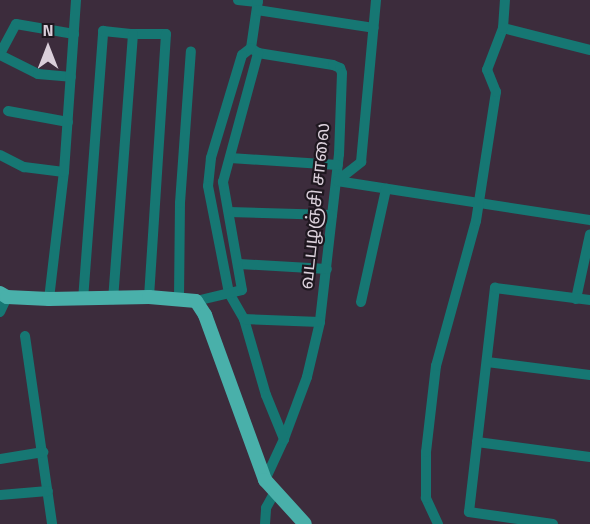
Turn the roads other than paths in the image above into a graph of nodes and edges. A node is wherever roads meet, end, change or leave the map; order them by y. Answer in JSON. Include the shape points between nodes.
{"nodes":[{"id":1,"x":76,"y":0,"type":"edge"},
{"id":2,"x":238,"y":0,"type":"edge"},
{"id":3,"x":376,"y":0,"type":"edge"},
{"id":4,"x":505,"y":0,"type":"edge"},
{"id":5,"x":258,"y":4,"type":"edge"},
{"id":6,"x":374,"y":28,"type":"junction"},
{"id":7,"x":503,"y":28,"type":"junction"},
{"id":8,"x":74,"y":34,"type":"junction"},
{"id":9,"x":133,"y":34,"type":"junction"},
{"id":10,"x":590,"y":50,"type":"edge"},
{"id":11,"x":191,"y":51,"type":"dead end"},
{"id":12,"x":254,"y":51,"type":"junction"},
{"id":13,"x":0,"y":55,"type":"edge"},
{"id":14,"x":71,"y":77,"type":"junction"},
{"id":15,"x":8,"y":111,"type":"dead end"},
{"id":16,"x":68,"y":122,"type":"junction"},
{"id":17,"x":0,"y":155,"type":"edge"},
{"id":18,"x":230,"y":158,"type":"junction"},
{"id":19,"x":338,"y":165,"type":"junction"},
{"id":20,"x":64,"y":172,"type":"junction"},
{"id":21,"x":337,"y":181,"type":"junction"},
{"id":22,"x":386,"y":189,"type":"junction"},
{"id":23,"x":479,"y":203,"type":"junction"},
{"id":24,"x":229,"y":212,"type":"junction"},
{"id":25,"x":332,"y":215,"type":"junction"},
{"id":26,"x":590,"y":220,"type":"edge"},
{"id":27,"x":590,"y":234,"type":"edge"},
{"id":28,"x":239,"y":264,"type":"junction"},
{"id":29,"x":327,"y":269,"type":"junction"},
{"id":30,"x":229,"y":293,"type":"junction"},
{"id":31,"x":3,"y":295,"type":"edge"},
{"id":32,"x":149,"y":297,"type":"junction"},
{"id":33,"x":179,"y":298,"type":"junction"},
{"id":34,"x":49,"y":299,"type":"junction"},
{"id":35,"x":113,"y":299,"type":"junction"},
{"id":36,"x":576,"y":299,"type":"junction"},
{"id":37,"x":83,"y":300,"type":"junction"},
{"id":38,"x":590,"y":300,"type":"edge"},
{"id":39,"x":196,"y":301,"type":"junction"},
{"id":40,"x":361,"y":302,"type":"dead end"},
{"id":41,"x":0,"y":312,"type":"edge"},
{"id":42,"x":244,"y":319,"type":"junction"},
{"id":43,"x":320,"y":322,"type":"junction"},
{"id":44,"x":25,"y":336,"type":"dead end"},
{"id":45,"x":487,"y":362,"type":"junction"},
{"id":46,"x":590,"y":375,"type":"edge"},
{"id":47,"x":284,"y":439,"type":"junction"},
{"id":48,"x":477,"y":442,"type":"junction"},
{"id":49,"x":43,"y":452,"type":"junction"},
{"id":50,"x":590,"y":457,"type":"edge"},
{"id":51,"x":0,"y":459,"type":"edge"},
{"id":52,"x":265,"y":480,"type":"junction"},
{"id":53,"x":48,"y":491,"type":"junction"},
{"id":54,"x":275,"y":492,"type":"junction"},
{"id":55,"x":0,"y":495,"type":"edge"},
{"id":56,"x":52,"y":524,"type":"edge"},
{"id":57,"x":265,"y":524,"type":"edge"},
{"id":58,"x":304,"y":524,"type":"edge"},
{"id":59,"x":438,"y":524,"type":"edge"},
{"id":60,"x":553,"y":524,"type":"edge"}],
"edges":[{"from":1,"to":8,"type":"street"},
{"from":2,"to":5,"type":"street"},
{"from":3,"to":6,"type":"street"},
{"from":4,"to":7,"type":"street"},
{"from":5,"to":6,"type":"street"},
{"from":5,"to":12,"type":"street"},
{"from":6,"to":21,"type":"street","via":[[361,162]]},
{"from":7,"to":10,"type":"street"},
{"from":7,"to":23,"type":"street","via":[[487,70],[496,92]]},
{"from":8,"to":13,"type":"street","via":[[16,24]]},
{"from":8,"to":14,"type":"street"},
{"from":9,"to":32,"type":"street","via":[[166,34]]},
{"from":9,"to":35,"type":"street"},
{"from":9,"to":37,"type":"street","via":[[103,31]]},
{"from":11,"to":33,"type":"street","via":[[180,203]]},
{"from":12,"to":18,"type":"street"},
{"from":12,"to":19,"type":"street","name":"வடபழஞ்சி சாலை","via":[[340,68]]},
{"from":12,"to":30,"type":"street","via":[[242,55],[211,158],[208,186]]},
{"from":13,"to":14,"type":"street","via":[[38,74]]},
{"from":14,"to":16,"type":"street"},
{"from":15,"to":16,"type":"street"},
{"from":16,"to":20,"type":"street"},
{"from":17,"to":20,"type":"street","via":[[24,167]]},
{"from":18,"to":19,"type":"street"},
{"from":18,"to":24,"type":"street","via":[[224,182]]},
{"from":19,"to":21,"type":"street","name":"வடபழஞ்சி சாலை"},
{"from":20,"to":34,"type":"street"},
{"from":21,"to":22,"type":"street"},
{"from":21,"to":25,"type":"street","name":"வடபழஞ்சி சாலை"},
{"from":22,"to":23,"type":"street"},
{"from":22,"to":40,"type":"street"},
{"from":23,"to":26,"type":"street"},
{"from":23,"to":59,"type":"street","via":[[436,366],[426,452],[426,498]]},
{"from":24,"to":25,"type":"street"},
{"from":24,"to":28,"type":"street"},
{"from":25,"to":29,"type":"street","name":"வடபழஞ்சி சாலை"},
{"from":27,"to":36,"type":"street"},
{"from":28,"to":29,"type":"street"},
{"from":28,"to":30,"type":"street","via":[[242,290]]},
{"from":29,"to":43,"type":"street","name":"வடபழஞ்சி சாலை"},
{"from":30,"to":39,"type":"street"},
{"from":30,"to":42,"type":"street"},
{"from":31,"to":34,"type":"main road"},
{"from":31,"to":41,"type":"street"},
{"from":32,"to":33,"type":"main road"},
{"from":32,"to":35,"type":"main road"},
{"from":33,"to":39,"type":"main road"},
{"from":34,"to":37,"type":"main road"},
{"from":35,"to":37,"type":"main road"},
{"from":36,"to":38,"type":"street"},
{"from":36,"to":45,"type":"street","via":[[495,288]]},
{"from":39,"to":52,"type":"main road","via":[[205,315]]},
{"from":42,"to":43,"type":"street"},
{"from":42,"to":47,"type":"street","via":[[266,395]]},
{"from":43,"to":47,"type":"street","name":"வடபழஞ்சி சாலை","via":[[307,377]]},
{"from":44,"to":49,"type":"street"},
{"from":45,"to":46,"type":"street"},
{"from":45,"to":48,"type":"street"},
{"from":47,"to":52,"type":"street","name":"வடபழஞ்சி சாலை"},
{"from":48,"to":50,"type":"street"},
{"from":48,"to":60,"type":"street","via":[[469,512]]},
{"from":49,"to":51,"type":"street"},
{"from":49,"to":53,"type":"street"},
{"from":52,"to":54,"type":"main road"},
{"from":53,"to":55,"type":"street"},
{"from":53,"to":56,"type":"street"},
{"from":54,"to":57,"type":"street","via":[[266,508]]},
{"from":54,"to":58,"type":"main road"}]}
